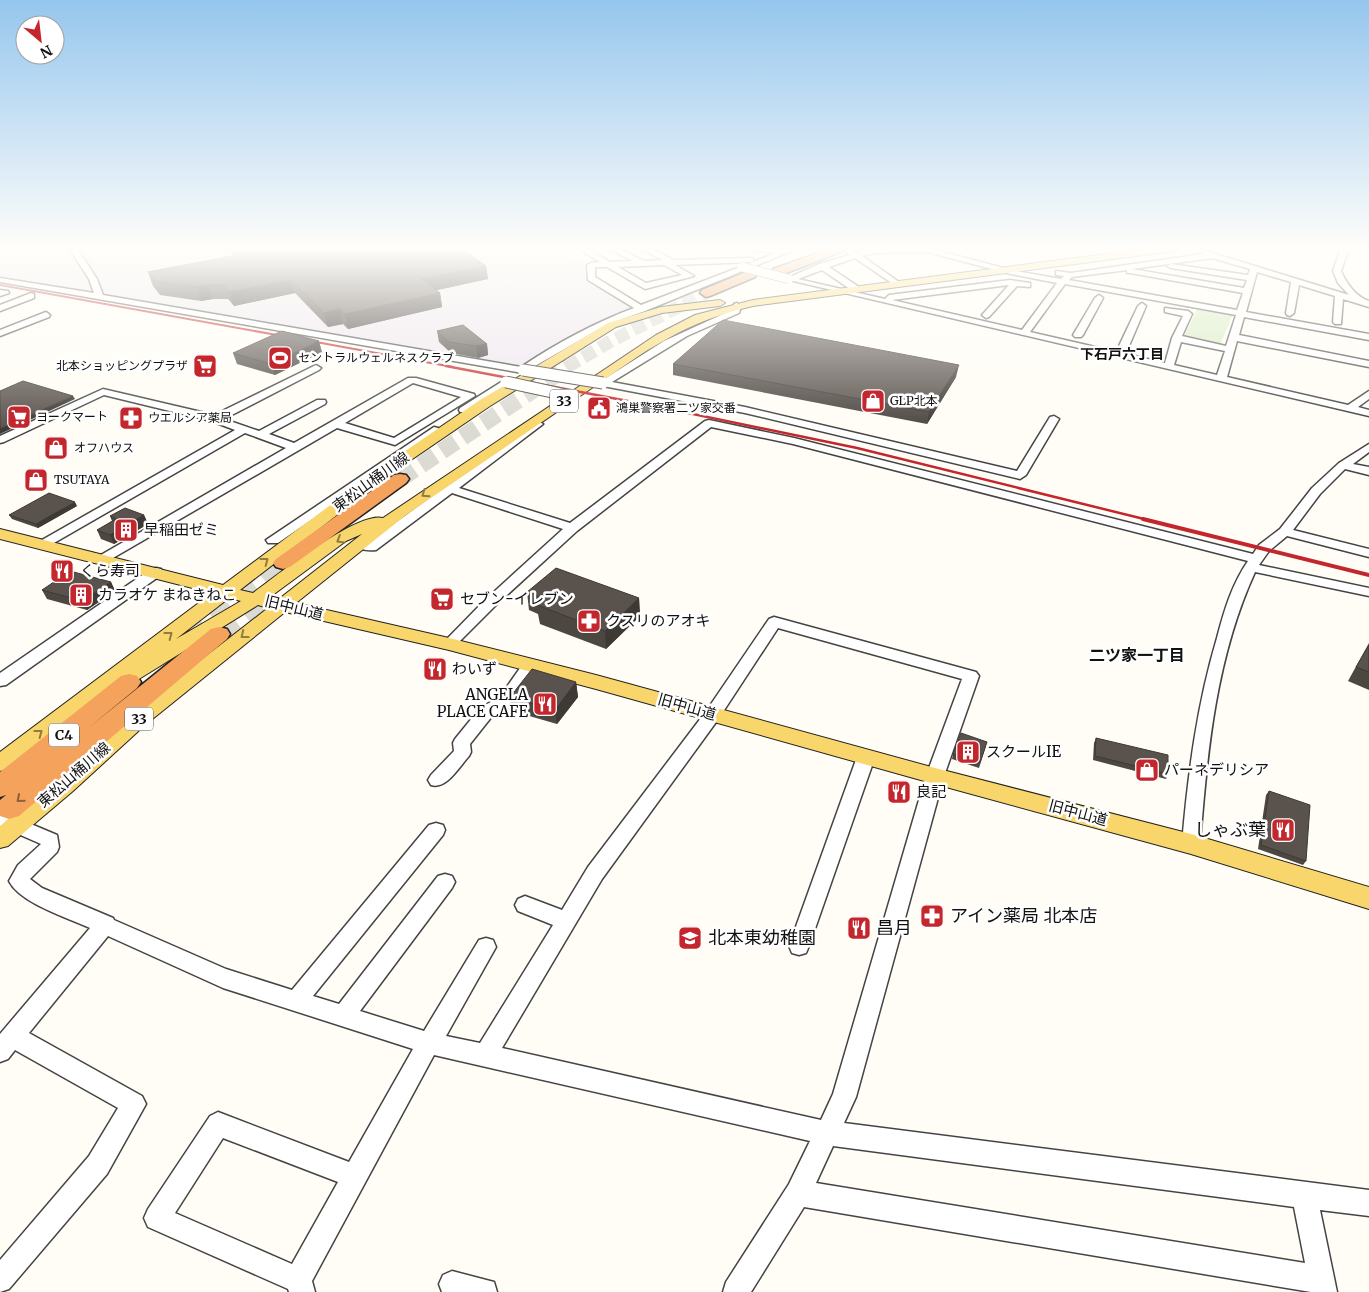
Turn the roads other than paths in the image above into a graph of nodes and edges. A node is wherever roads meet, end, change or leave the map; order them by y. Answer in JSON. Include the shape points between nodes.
{"nodes":[{"id":1,"x":165,"y":308,"type":"edge"},
{"id":2,"x":642,"y":308,"type":"edge"},
{"id":3,"x":673,"y":308,"type":"edge"},
{"id":4,"x":728,"y":308,"type":"edge"},
{"id":5,"x":737,"y":308,"type":"edge"},
{"id":6,"x":915,"y":308,"type":"edge"},
{"id":7,"x":992,"y":308,"type":"edge"},
{"id":8,"x":1042,"y":308,"type":"edge"},
{"id":9,"x":1092,"y":308,"type":"edge"},
{"id":10,"x":1145,"y":308,"type":"edge"},
{"id":11,"x":1154,"y":308,"type":"edge"},
{"id":12,"x":1236,"y":308,"type":"edge"},
{"id":13,"x":1237,"y":308,"type":"edge"},
{"id":14,"x":1291,"y":308,"type":"edge"},
{"id":15,"x":1341,"y":308,"type":"edge"},
{"id":16,"x":962,"y":309,"type":"dead end"},
{"id":17,"x":1241,"y":309,"type":"junction"},
{"id":18,"x":1290,"y":313,"type":"junction"},
{"id":19,"x":46,"y":315,"type":"dead end"},
{"id":20,"x":986,"y":315,"type":"junction"},
{"id":21,"x":1309,"y":316,"type":"dead end"},
{"id":22,"x":1328,"y":320,"type":"dead end"},
{"id":23,"x":1033,"y":325,"type":"junction"},
{"id":24,"x":1369,"y":331,"type":"edge"},
{"id":25,"x":1025,"y":333,"type":"junction"},
{"id":26,"x":0,"y":334,"type":"edge"},
{"id":27,"x":1358,"y":335,"type":"junction"},
{"id":28,"x":1233,"y":337,"type":"junction"},
{"id":29,"x":1369,"y":337,"type":"edge"},
{"id":30,"x":1177,"y":338,"type":"junction"},
{"id":31,"x":1124,"y":346,"type":"dead end"},
{"id":32,"x":1229,"y":349,"type":"junction"},
{"id":33,"x":1168,"y":359,"type":"junction"},
{"id":34,"x":1369,"y":364,"type":"edge"},
{"id":35,"x":316,"y":368,"type":"dead end"},
{"id":36,"x":523,"y":370,"type":"junction"},
{"id":37,"x":1221,"y":379,"type":"junction"},
{"id":38,"x":603,"y":384,"type":"junction"},
{"id":39,"x":1369,"y":394,"type":"edge"},
{"id":40,"x":476,"y":397,"type":"junction"},
{"id":41,"x":320,"y":402,"type":"dead end"},
{"id":42,"x":1349,"y":409,"type":"junction"},
{"id":43,"x":1369,"y":414,"type":"edge"},
{"id":44,"x":215,"y":419,"type":"junction"},
{"id":45,"x":1054,"y":419,"type":"dead end"},
{"id":46,"x":337,"y":424,"type":"junction"},
{"id":47,"x":245,"y":429,"type":"junction"},
{"id":48,"x":261,"y":434,"type":"junction"},
{"id":49,"x":0,"y":440,"type":"edge"},
{"id":50,"x":395,"y":442,"type":"junction"},
{"id":51,"x":409,"y":446,"type":"junction"},
{"id":52,"x":295,"y":447,"type":"junction"},
{"id":53,"x":1369,"y":448,"type":"edge"},
{"id":54,"x":1343,"y":465,"type":"junction"},
{"id":55,"x":1369,"y":471,"type":"edge"},
{"id":56,"x":450,"y":489,"type":"junction"},
{"id":57,"x":325,"y":510,"type":"junction"},
{"id":58,"x":400,"y":512,"type":"junction"},
{"id":59,"x":366,"y":520,"type":"dead end"},
{"id":60,"x":572,"y":528,"type":"junction"},
{"id":61,"x":1285,"y":532,"type":"junction"},
{"id":62,"x":0,"y":534,"type":"edge"},
{"id":63,"x":273,"y":540,"type":"dead end"},
{"id":64,"x":42,"y":544,"type":"junction"},
{"id":65,"x":361,"y":544,"type":"junction"},
{"id":66,"x":1369,"y":553,"type":"edge"},
{"id":67,"x":101,"y":559,"type":"junction"},
{"id":68,"x":283,"y":563,"type":"tunnel mouth"},
{"id":69,"x":1254,"y":563,"type":"junction"},
{"id":70,"x":156,"y":572,"type":"junction"},
{"id":71,"x":227,"y":591,"type":"junction"},
{"id":72,"x":1369,"y":592,"type":"edge"},
{"id":73,"x":256,"y":599,"type":"junction"},
{"id":74,"x":283,"y":606,"type":"junction"},
{"id":75,"x":219,"y":634,"type":"tunnel mouth"},
{"id":76,"x":449,"y":644,"type":"junction"},
{"id":77,"x":530,"y":665,"type":"junction"},
{"id":78,"x":0,"y":681,"type":"edge"},
{"id":79,"x":129,"y":682,"type":"dead end"},
{"id":80,"x":86,"y":698,"type":"junction"},
{"id":81,"x":713,"y":714,"type":"junction"},
{"id":82,"x":866,"y":757,"type":"junction"},
{"id":83,"x":0,"y":763,"type":"edge"},
{"id":84,"x":935,"y":776,"type":"junction"},
{"id":85,"x":437,"y":780,"type":"dead end"},
{"id":86,"x":7,"y":809,"type":"edge"},
{"id":87,"x":436,"y":830,"type":"dead end"},
{"id":88,"x":0,"y":839,"type":"edge"},
{"id":89,"x":1192,"y":844,"type":"junction"},
{"id":90,"x":445,"y":882,"type":"dead end"},
{"id":91,"x":1369,"y":898,"type":"edge"},
{"id":92,"x":525,"y":905,"type":"dead end"},
{"id":93,"x":566,"y":921,"type":"junction"},
{"id":94,"x":106,"y":924,"type":"junction"},
{"id":95,"x":799,"y":946,"type":"dead end"},
{"id":96,"x":486,"y":947,"type":"dead end"},
{"id":97,"x":296,"y":1001,"type":"junction"},
{"id":98,"x":343,"y":1016,"type":"junction"},
{"id":99,"x":429,"y":1043,"type":"junction"},
{"id":100,"x":7,"y":1044,"type":"edge"},
{"id":101,"x":485,"y":1056,"type":"junction"},
{"id":102,"x":827,"y":1133,"type":"junction"},
{"id":103,"x":355,"y":1176,"type":"junction"},
{"id":104,"x":798,"y":1193,"type":"junction"},
{"id":105,"x":1304,"y":1196,"type":"junction"},
{"id":106,"x":1369,"y":1203,"type":"edge"},
{"id":107,"x":0,"y":1280,"type":"edge"},
{"id":108,"x":452,"y":1284,"type":"dead end"},
{"id":109,"x":1322,"y":1285,"type":"edge"},
{"id":110,"x":300,"y":1286,"type":"edge"},
{"id":111,"x":484,"y":1292,"type":"edge"},
{"id":112,"x":736,"y":1292,"type":"edge"}],
"edges":[{"from":1,"to":36,"type":"street"},
{"from":2,"to":36,"type":"street","via":[[605,322]]},
{"from":3,"to":57,"type":"main road","name":"東松山桶川線","number":"33","via":[[612,325],[485,403]]},
{"from":4,"to":58,"type":"main road","name":"東松山桶川線","number":"33","one_way":true,"via":[[692,321],[643,348]]},
{"from":5,"to":38,"type":"street","name":"東松山桶川線","number":"33","via":[[699,325]]},
{"from":6,"to":25,"type":"street"},
{"from":7,"to":20,"type":"street"},
{"from":8,"to":23,"type":"street"},
{"from":9,"to":23,"type":"street","via":[[1073,334]]},
{"from":10,"to":31,"type":"street"},
{"from":11,"to":30,"type":"street","via":[[1188,314]]},
{"from":12,"to":17,"type":"street"},
{"from":13,"to":17,"type":"street"},
{"from":14,"to":18,"type":"street"},
{"from":15,"to":22,"type":"street","via":[[1342,322]]},
{"from":16,"to":20,"type":"street"},
{"from":17,"to":18,"type":"street"},
{"from":17,"to":27,"type":"street"},
{"from":17,"to":28,"type":"street"},
{"from":18,"to":21,"type":"street"},
{"from":19,"to":26,"type":"street"},
{"from":20,"to":23,"type":"street"},
{"from":23,"to":25,"type":"street"},
{"from":24,"to":27,"type":"street"},
{"from":25,"to":33,"type":"street"},
{"from":27,"to":29,"type":"street"},
{"from":28,"to":32,"type":"street"},
{"from":28,"to":34,"type":"street"},
{"from":30,"to":32,"type":"street"},
{"from":30,"to":33,"type":"street"},
{"from":32,"to":37,"type":"street"},
{"from":33,"to":37,"type":"street"},
{"from":35,"to":44,"type":"street"},
{"from":36,"to":38,"type":"street","bridge":true},
{"from":37,"to":42,"type":"street"},
{"from":38,"to":45,"type":"street","via":[[745,410],[1020,475]]},
{"from":39,"to":42,"type":"street"},
{"from":40,"to":46,"type":"street","via":[[412,380]]},
{"from":40,"to":50,"type":"street"},
{"from":40,"to":51,"type":"street"},
{"from":40,"to":56,"type":"street","name":"東松山桶川線","number":"33","bridge":true,"via":[[506,382],[575,397]]},
{"from":41,"to":48,"type":"street"},
{"from":42,"to":43,"type":"street"},
{"from":44,"to":47,"type":"street"},
{"from":44,"to":49,"type":"street","via":[[103,392]]},
{"from":46,"to":50,"type":"street"},
{"from":46,"to":52,"type":"street"},
{"from":47,"to":48,"type":"street"},
{"from":47,"to":64,"type":"street"},
{"from":48,"to":52,"type":"street"},
{"from":50,"to":51,"type":"street"},
{"from":51,"to":57,"type":"street"},
{"from":52,"to":67,"type":"street"},
{"from":53,"to":54,"type":"street"},
{"from":54,"to":55,"type":"street"},
{"from":54,"to":61,"type":"street","via":[[1316,491]]},
{"from":56,"to":60,"type":"street"},
{"from":56,"to":65,"type":"street","name":"東松山桶川線","number":"33","via":[[371,547]]},
{"from":57,"to":63,"type":"street"},
{"from":71,"to":57,"type":"main road","name":"東松山桶川線","number":"33","one_way":true},
{"from":58,"to":65,"type":"main road","name":"東松山桶川線","number":"33"},
{"from":58,"to":73,"type":"main road","number":"33","one_way":true,"via":[[340,538]]},
{"from":59,"to":68,"type":"highway","via":[[408,481]]},
{"from":60,"to":69,"type":"street","via":[[710,423],[794,440]]},
{"from":60,"to":76,"type":"street"},
{"from":61,"to":66,"type":"street"},
{"from":61,"to":69,"type":"street","via":[[1264,548]]},
{"from":62,"to":64,"type":"main road","name":"旧中山道"},
{"from":64,"to":67,"type":"main road","name":"旧中山道"},
{"from":65,"to":74,"type":"main road","name":"東松山桶川線","number":"33"},
{"from":67,"to":70,"type":"main road","name":"旧中山道"},
{"from":69,"to":72,"type":"street"},
{"from":69,"to":89,"type":"street","via":[[1234,603],[1214,676],[1196,780]]},
{"from":70,"to":71,"type":"main road","name":"旧中山道"},
{"from":70,"to":78,"type":"street"},
{"from":71,"to":73,"type":"main road","name":"旧中山道"},
{"from":80,"to":71,"type":"main road","name":"東松山桶川線","number":"33","one_way":true},
{"from":73,"to":74,"type":"main road","name":"旧中山道"},
{"from":73,"to":80,"type":"main road","number":"33","via":[[146,668]]},
{"from":74,"to":76,"type":"main road","name":"旧中山道"},
{"from":74,"to":86,"type":"main road","name":"東松山桶川線","number":"33","one_way":true,"via":[[138,720],[65,785]]},
{"from":75,"to":86,"type":"highway","number":"C4","one_way":true},
{"from":76,"to":77,"type":"main road","name":"旧中山道"},
{"from":77,"to":81,"type":"main road","name":"旧中山道"},
{"from":77,"to":85,"type":"street","via":[[504,702],[487,711],[461,743],[463,752]]},
{"from":79,"to":86,"type":"highway","number":"C4"},
{"from":83,"to":80,"type":"main road","name":"東松山桶川線","number":"33","one_way":true},
{"from":81,"to":82,"type":"main road","name":"旧中山道"},
{"from":81,"to":84,"type":"street","via":[[774,622],[971,676]]},
{"from":81,"to":93,"type":"street","via":[[595,873]]},
{"from":82,"to":84,"type":"main road","name":"旧中山道"},
{"from":82,"to":95,"type":"street"},
{"from":84,"to":89,"type":"main road","name":"旧中山道"},
{"from":84,"to":102,"type":"street","via":[[844,1097]]},
{"from":86,"to":88,"type":"main road","name":"東松山桶川線","number":"33"},
{"from":86,"to":94,"type":"street","via":[[50,840],[50,847],[22,872],[19,881],[35,894]]},
{"from":87,"to":97,"type":"street"},
{"from":89,"to":91,"type":"main road","name":"旧中山道"},
{"from":90,"to":98,"type":"street"},
{"from":92,"to":93,"type":"street"},
{"from":93,"to":101,"type":"street"},
{"from":94,"to":97,"type":"street","via":[[223,978]]},
{"from":94,"to":100,"type":"street"},
{"from":96,"to":99,"type":"street"},
{"from":97,"to":98,"type":"street"},
{"from":98,"to":99,"type":"street"},
{"from":99,"to":101,"type":"street"},
{"from":99,"to":103,"type":"street"},
{"from":100,"to":107,"type":"street","via":[[134,1104],[98,1165]]},
{"from":101,"to":102,"type":"street"},
{"from":102,"to":104,"type":"street"},
{"from":102,"to":105,"type":"street"},
{"from":103,"to":110,"type":"street"},
{"from":103,"to":110,"type":"street","via":[[218,1124],[157,1218]]},
{"from":104,"to":109,"type":"street"},
{"from":104,"to":112,"type":"street"},
{"from":105,"to":106,"type":"street"},
{"from":105,"to":109,"type":"street"},
{"from":108,"to":111,"type":"street"}]}
